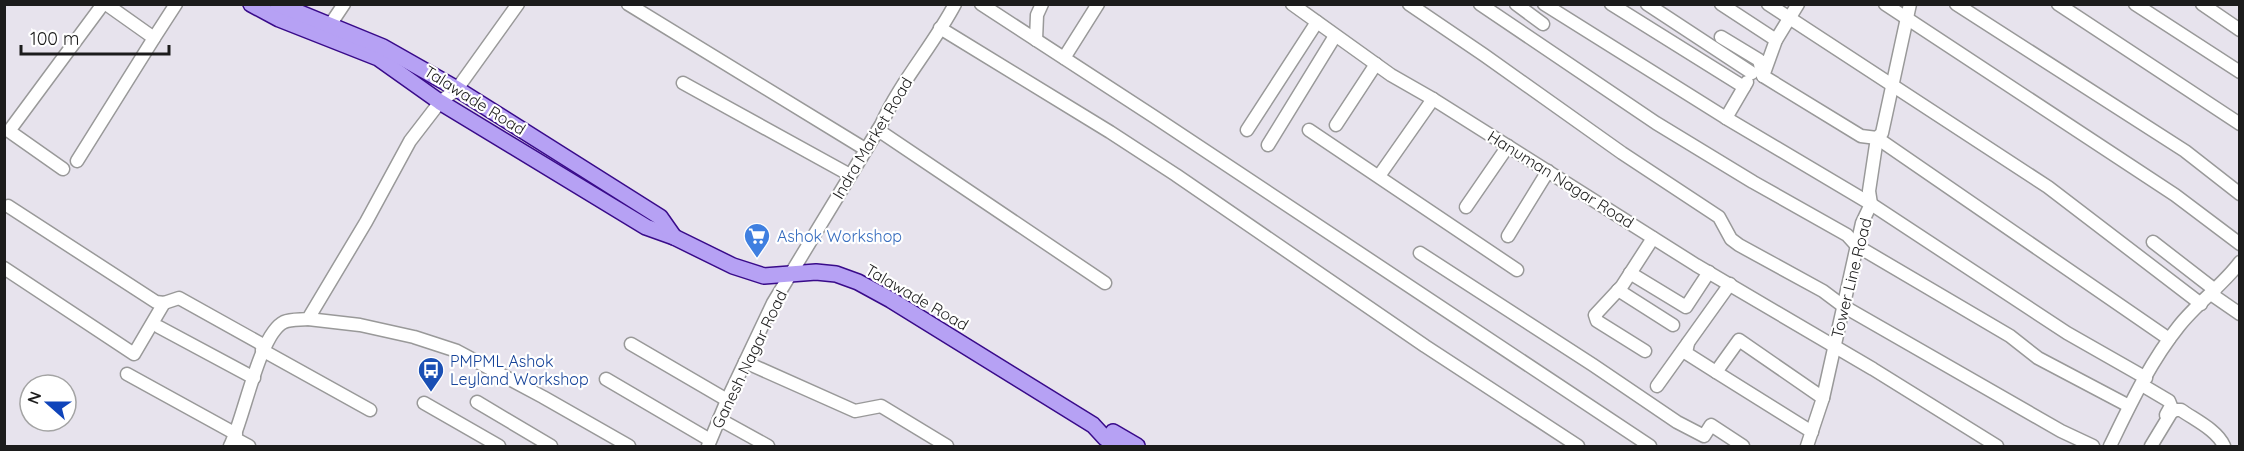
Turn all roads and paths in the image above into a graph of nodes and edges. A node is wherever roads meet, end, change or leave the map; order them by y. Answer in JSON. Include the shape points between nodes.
{"nodes":[{"id":1,"x":104,"y":4,"type":"edge"},
{"id":2,"x":176,"y":4,"type":"edge"},
{"id":3,"x":251,"y":4,"type":"edge"},
{"id":4,"x":278,"y":4,"type":"edge"},
{"id":5,"x":344,"y":4,"type":"edge"},
{"id":6,"x":518,"y":4,"type":"edge"},
{"id":7,"x":628,"y":4,"type":"edge"},
{"id":8,"x":955,"y":4,"type":"edge"},
{"id":9,"x":981,"y":4,"type":"edge"},
{"id":10,"x":1042,"y":4,"type":"edge"},
{"id":11,"x":1098,"y":4,"type":"edge"},
{"id":12,"x":1292,"y":4,"type":"edge"},
{"id":13,"x":1408,"y":4,"type":"edge"},
{"id":14,"x":1480,"y":4,"type":"edge"},
{"id":15,"x":1516,"y":4,"type":"edge"},
{"id":16,"x":1544,"y":4,"type":"edge"},
{"id":17,"x":1611,"y":4,"type":"edge"},
{"id":18,"x":1647,"y":4,"type":"edge"},
{"id":19,"x":1721,"y":4,"type":"edge"},
{"id":20,"x":1768,"y":4,"type":"edge"},
{"id":21,"x":1798,"y":4,"type":"edge"},
{"id":22,"x":1885,"y":4,"type":"edge"},
{"id":23,"x":1910,"y":4,"type":"edge"},
{"id":24,"x":1956,"y":4,"type":"edge"},
{"id":25,"x":2058,"y":4,"type":"edge"},
{"id":26,"x":2135,"y":4,"type":"edge"},
{"id":27,"x":2202,"y":4,"type":"edge"},
{"id":28,"x":1789,"y":18,"type":"junction"},
{"id":29,"x":1907,"y":18,"type":"junction"},
{"id":30,"x":1317,"y":22,"type":"junction"},
{"id":31,"x":1543,"y":24,"type":"dead end"},
{"id":32,"x":330,"y":25,"type":"junction"},
{"id":33,"x":940,"y":28,"type":"junction"},
{"id":34,"x":2240,"y":30,"type":"edge"},
{"id":35,"x":1335,"y":36,"type":"junction"},
{"id":36,"x":1721,"y":37,"type":"dead end"},
{"id":37,"x":154,"y":38,"type":"junction"},
{"id":38,"x":1036,"y":40,"type":"junction"},
{"id":39,"x":1776,"y":40,"type":"junction"},
{"id":40,"x":1064,"y":58,"type":"junction"},
{"id":41,"x":1376,"y":64,"type":"junction"},
{"id":42,"x":2240,"y":72,"type":"edge"},
{"id":43,"x":1757,"y":75,"type":"junction"},
{"id":44,"x":683,"y":83,"type":"dead end"},
{"id":45,"x":1892,"y":84,"type":"junction"},
{"id":46,"x":1744,"y":87,"type":"junction"},
{"id":47,"x":457,"y":89,"type":"junction"},
{"id":48,"x":1433,"y":99,"type":"junction"},
{"id":49,"x":440,"y":102,"type":"junction"},
{"id":50,"x":1726,"y":118,"type":"junction"},
{"id":51,"x":2240,"y":124,"type":"edge"},
{"id":52,"x":1336,"y":125,"type":"dead end"},
{"id":53,"x":878,"y":130,"type":"junction"},
{"id":54,"x":1248,"y":130,"type":"dead end"},
{"id":55,"x":1309,"y":130,"type":"dead end"},
{"id":56,"x":1877,"y":138,"type":"junction"},
{"id":57,"x":1268,"y":145,"type":"dead end"},
{"id":58,"x":1508,"y":146,"type":"junction"},
{"id":59,"x":866,"y":149,"type":"junction"},
{"id":60,"x":77,"y":161,"type":"dead end"},
{"id":61,"x":63,"y":169,"type":"dead end"},
{"id":62,"x":1548,"y":171,"type":"junction"},
{"id":63,"x":850,"y":176,"type":"junction"},
{"id":64,"x":1379,"y":176,"type":"junction"},
{"id":65,"x":2240,"y":194,"type":"edge"},
{"id":66,"x":1871,"y":204,"type":"junction"},
{"id":67,"x":8,"y":206,"type":"dead end"},
{"id":68,"x":1466,"y":207,"type":"dead end"},
{"id":69,"x":1508,"y":236,"type":"dead end"},
{"id":70,"x":674,"y":237,"type":"junction"},
{"id":71,"x":1653,"y":238,"type":"junction"},
{"id":72,"x":2153,"y":242,"type":"dead end"},
{"id":73,"x":2240,"y":244,"type":"edge"},
{"id":74,"x":1857,"y":246,"type":"junction"},
{"id":75,"x":1420,"y":253,"type":"dead end"},
{"id":76,"x":4,"y":268,"type":"edge"},
{"id":77,"x":2237,"y":269,"type":"edge"},
{"id":78,"x":1517,"y":270,"type":"dead end"},
{"id":79,"x":1708,"y":272,"type":"junction"},
{"id":80,"x":792,"y":273,"type":"junction"},
{"id":81,"x":1630,"y":273,"type":"junction"},
{"id":82,"x":1105,"y":283,"type":"dead end"},
{"id":83,"x":1730,"y":284,"type":"junction"},
{"id":84,"x":1618,"y":290,"type":"junction"},
{"id":85,"x":2213,"y":292,"type":"junction"},
{"id":86,"x":164,"y":303,"type":"junction"},
{"id":87,"x":2201,"y":304,"type":"junction"},
{"id":88,"x":1843,"y":306,"type":"junction"},
{"id":89,"x":2240,"y":314,"type":"edge"},
{"id":90,"x":308,"y":319,"type":"junction"},
{"id":91,"x":1673,"y":325,"type":"dead end"},
{"id":92,"x":159,"y":327,"type":"dead end"},
{"id":93,"x":2169,"y":339,"type":"junction"},
{"id":94,"x":1688,"y":343,"type":"junction"},
{"id":95,"x":631,"y":344,"type":"dead end"},
{"id":96,"x":1834,"y":347,"type":"junction"},
{"id":97,"x":263,"y":348,"type":"junction"},
{"id":98,"x":1645,"y":351,"type":"dead end"},
{"id":99,"x":745,"y":362,"type":"junction"},
{"id":100,"x":1716,"y":372,"type":"junction"},
{"id":101,"x":128,"y":374,"type":"dead end"},
{"id":102,"x":254,"y":378,"type":"junction"},
{"id":103,"x":606,"y":379,"type":"dead end"},
{"id":104,"x":2144,"y":381,"type":"junction"},
{"id":105,"x":1657,"y":386,"type":"dead end"},
{"id":106,"x":1823,"y":398,"type":"junction"},
{"id":107,"x":727,"y":400,"type":"junction"},
{"id":108,"x":477,"y":402,"type":"dead end"},
{"id":109,"x":424,"y":403,"type":"dead end"},
{"id":110,"x":2129,"y":406,"type":"junction"},
{"id":111,"x":370,"y":410,"type":"dead end"},
{"id":112,"x":719,"y":419,"type":"junction"},
{"id":113,"x":1093,"y":425,"type":"junction"},
{"id":114,"x":1812,"y":432,"type":"junction"},
{"id":115,"x":234,"y":440,"type":"edge"},
{"id":116,"x":532,"y":442,"type":"edge"},
{"id":117,"x":709,"y":443,"type":"edge"},
{"id":118,"x":249,"y":447,"type":"edge"},
{"id":119,"x":499,"y":447,"type":"edge"},
{"id":120,"x":551,"y":447,"type":"edge"},
{"id":121,"x":629,"y":447,"type":"edge"},
{"id":122,"x":768,"y":447,"type":"edge"},
{"id":123,"x":947,"y":447,"type":"edge"},
{"id":124,"x":1119,"y":447,"type":"edge"},
{"id":125,"x":1137,"y":447,"type":"edge"},
{"id":126,"x":1578,"y":447,"type":"edge"},
{"id":127,"x":1650,"y":447,"type":"edge"},
{"id":128,"x":1743,"y":447,"type":"edge"},
{"id":129,"x":1807,"y":447,"type":"edge"},
{"id":130,"x":1997,"y":447,"type":"edge"},
{"id":131,"x":2093,"y":447,"type":"edge"},
{"id":132,"x":2110,"y":447,"type":"edge"},
{"id":133,"x":2145,"y":447,"type":"edge"},
{"id":134,"x":2151,"y":447,"type":"edge"},
{"id":135,"x":2224,"y":447,"type":"edge"}],
"edges":[{"from":1,"to":37,"type":"street"},
{"from":1,"to":61,"type":"street","via":[[9,131]]},
{"from":2,"to":37,"type":"street"},
{"from":3,"to":49,"type":"main road","name":"Talawade Road","via":[[378,58]]},
{"from":4,"to":32,"type":"main road","name":"Talawade Road"},
{"from":5,"to":32,"type":"street"},
{"from":6,"to":47,"type":"street"},
{"from":7,"to":59,"type":"street"},
{"from":8,"to":33,"type":"street","name":"Indra Market Road"},
{"from":9,"to":38,"type":"street"},
{"from":10,"to":38,"type":"street","via":[[1036,15]]},
{"from":11,"to":40,"type":"street"},
{"from":12,"to":30,"type":"street","name":"Hanuman Nagar Road"},
{"from":13,"to":88,"type":"street","via":[[1719,217],[1731,239]]},
{"from":14,"to":74,"type":"street","via":[[1656,123],[1847,235]]},
{"from":15,"to":31,"type":"street"},
{"from":16,"to":50,"type":"street"},
{"from":17,"to":46,"type":"street"},
{"from":18,"to":43,"type":"street"},
{"from":19,"to":39,"type":"street"},
{"from":20,"to":28,"type":"street"},
{"from":21,"to":28,"type":"street"},
{"from":22,"to":29,"type":"street"},
{"from":23,"to":29,"type":"street","name":"Tower Line Road"},
{"from":24,"to":65,"type":"street","via":[[2185,151]]},
{"from":25,"to":51,"type":"street"},
{"from":26,"to":42,"type":"street"},
{"from":27,"to":34,"type":"street"},
{"from":28,"to":39,"type":"street"},
{"from":28,"to":45,"type":"street"},
{"from":29,"to":45,"type":"street","name":"Tower Line Road"},
{"from":29,"to":73,"type":"street","via":[[2175,195]]},
{"from":30,"to":35,"type":"street","name":"Hanuman Nagar Road"},
{"from":30,"to":54,"type":"street"},
{"from":32,"to":47,"type":"main road","name":"Talawade Road","via":[[383,47]]},
{"from":33,"to":53,"type":"street","name":"Indra Market Road"},
{"from":33,"to":126,"type":"street","via":[[1176,175]]},
{"from":35,"to":41,"type":"street","name":"Hanuman Nagar Road"},
{"from":35,"to":57,"type":"street"},
{"from":36,"to":43,"type":"street","via":[[1759,60]]},
{"from":37,"to":60,"type":"street"},
{"from":38,"to":40,"type":"street"},
{"from":39,"to":43,"type":"street"},
{"from":40,"to":127,"type":"street"},
{"from":41,"to":48,"type":"street","name":"Hanuman Nagar Road"},
{"from":41,"to":52,"type":"street"},
{"from":43,"to":46,"type":"street"},
{"from":43,"to":56,"type":"street","via":[[1861,136]]},
{"from":44,"to":63,"type":"street"},
{"from":45,"to":56,"type":"street","name":"Tower Line Road","via":[[1882,132]]},
{"from":45,"to":87,"type":"street","via":[[2048,187]]},
{"from":46,"to":50,"type":"street"},
{"from":47,"to":49,"type":"street"},
{"from":47,"to":70,"type":"main road","name":"Talawade Road","via":[[660,217]]},
{"from":48,"to":58,"type":"street","name":"Hanuman Nagar Road"},
{"from":48,"to":64,"type":"street"},
{"from":49,"to":70,"type":"main road","name":"Talawade Road","via":[[646,227]]},
{"from":49,"to":90,"type":"street","via":[[410,141]]},
{"from":50,"to":66,"type":"street"},
{"from":53,"to":59,"type":"street","name":"Indra Market Road"},
{"from":53,"to":82,"type":"street"},
{"from":55,"to":64,"type":"street"},
{"from":56,"to":66,"type":"street","name":"Tower Line Road","via":[[1869,191]]},
{"from":56,"to":93,"type":"street"},
{"from":58,"to":62,"type":"street","name":"Hanuman Nagar Road"},
{"from":58,"to":68,"type":"street"},
{"from":59,"to":63,"type":"street","name":"Indra Market Road"},
{"from":62,"to":69,"type":"street"},
{"from":62,"to":71,"type":"street","name":"Hanuman Nagar Road"},
{"from":63,"to":80,"type":"street","name":"Indra Market Road"},
{"from":64,"to":78,"type":"street"},
{"from":66,"to":74,"type":"street","name":"Tower Line Road"},
{"from":66,"to":104,"type":"street"},
{"from":67,"to":86,"type":"street","via":[[156,302]]},
{"from":70,"to":80,"type":"main road","name":"Talawade Road","via":[[733,266],[764,276]]},
{"from":71,"to":79,"type":"street","name":"Hanuman Nagar Road"},
{"from":71,"to":81,"type":"street"},
{"from":72,"to":85,"type":"street"},
{"from":74,"to":88,"type":"street","name":"Tower Line Road"},
{"from":74,"to":110,"type":"street","via":[[2010,336],[2038,358]]},
{"from":75,"to":128,"type":"street","via":[[1677,422],[1704,435],[1711,425]]},
{"from":76,"to":86,"type":"street","via":[[134,354]]},
{"from":77,"to":85,"type":"street"},
{"from":79,"to":81,"type":"street","via":[[1686,307]]},
{"from":79,"to":83,"type":"street","name":"Hanuman Nagar Road"},
{"from":80,"to":99,"type":"street","name":"Ganesh Nagar Road"},
{"from":80,"to":113,"type":"main road","name":"Talawade Road","via":[[836,274],[858,282]]},
{"from":81,"to":84,"type":"street"},
{"from":83,"to":94,"type":"street"},
{"from":83,"to":96,"type":"street","name":"Hanuman Nagar Road"},
{"from":84,"to":91,"type":"street"},
{"from":84,"to":98,"type":"street","via":[[1595,318]]},
{"from":85,"to":87,"type":"street"},
{"from":85,"to":89,"type":"street"},
{"from":86,"to":97,"type":"street","via":[[179,298]]},
{"from":87,"to":93,"type":"street"},
{"from":88,"to":96,"type":"street","name":"Tower Line Road"},
{"from":88,"to":131,"type":"street"},
{"from":90,"to":97,"type":"street","via":[[286,321],[275,329]]},
{"from":90,"to":121,"type":"street","via":[[360,325],[457,351]]},
{"from":92,"to":102,"type":"street"},
{"from":93,"to":104,"type":"street"},
{"from":94,"to":100,"type":"street","via":[[1686,353]]},
{"from":94,"to":105,"type":"street"},
{"from":95,"to":107,"type":"street"},
{"from":96,"to":106,"type":"street","name":"Tower Line Road"},
{"from":96,"to":130,"type":"street","name":"Hanuman Nagar Road"},
{"from":97,"to":102,"type":"street"},
{"from":97,"to":111,"type":"street"},
{"from":99,"to":107,"type":"street","name":"Ganesh Nagar Road"},
{"from":99,"to":123,"type":"street","via":[[855,411],[881,406]]},
{"from":100,"to":106,"type":"street","via":[[1739,340]]},
{"from":100,"to":114,"type":"street"},
{"from":101,"to":115,"type":"street"},
{"from":102,"to":115,"type":"street"},
{"from":103,"to":117,"type":"street"},
{"from":104,"to":110,"type":"street"},
{"from":104,"to":133,"type":"street","via":[[2171,405]]},
{"from":106,"to":114,"type":"street","name":"Tower Line Road"},
{"from":107,"to":112,"type":"street","name":"Ganesh Nagar Road"},
{"from":108,"to":116,"type":"street"},
{"from":109,"to":119,"type":"street"},
{"from":110,"to":132,"type":"street"},
{"from":112,"to":117,"type":"street","name":"Ganesh Nagar Road"},
{"from":112,"to":122,"type":"street"},
{"from":113,"to":124,"type":"main road","name":"Talawade Road"},
{"from":113,"to":125,"type":"main road","name":"Talawade Road"},
{"from":114,"to":129,"type":"street","name":"Tower Line Road"},
{"from":115,"to":118,"type":"street"},
{"from":116,"to":120,"type":"street"},
{"from":134,"to":135,"type":"street","via":[[2171,412],[2181,410],[2211,431]]}]}
